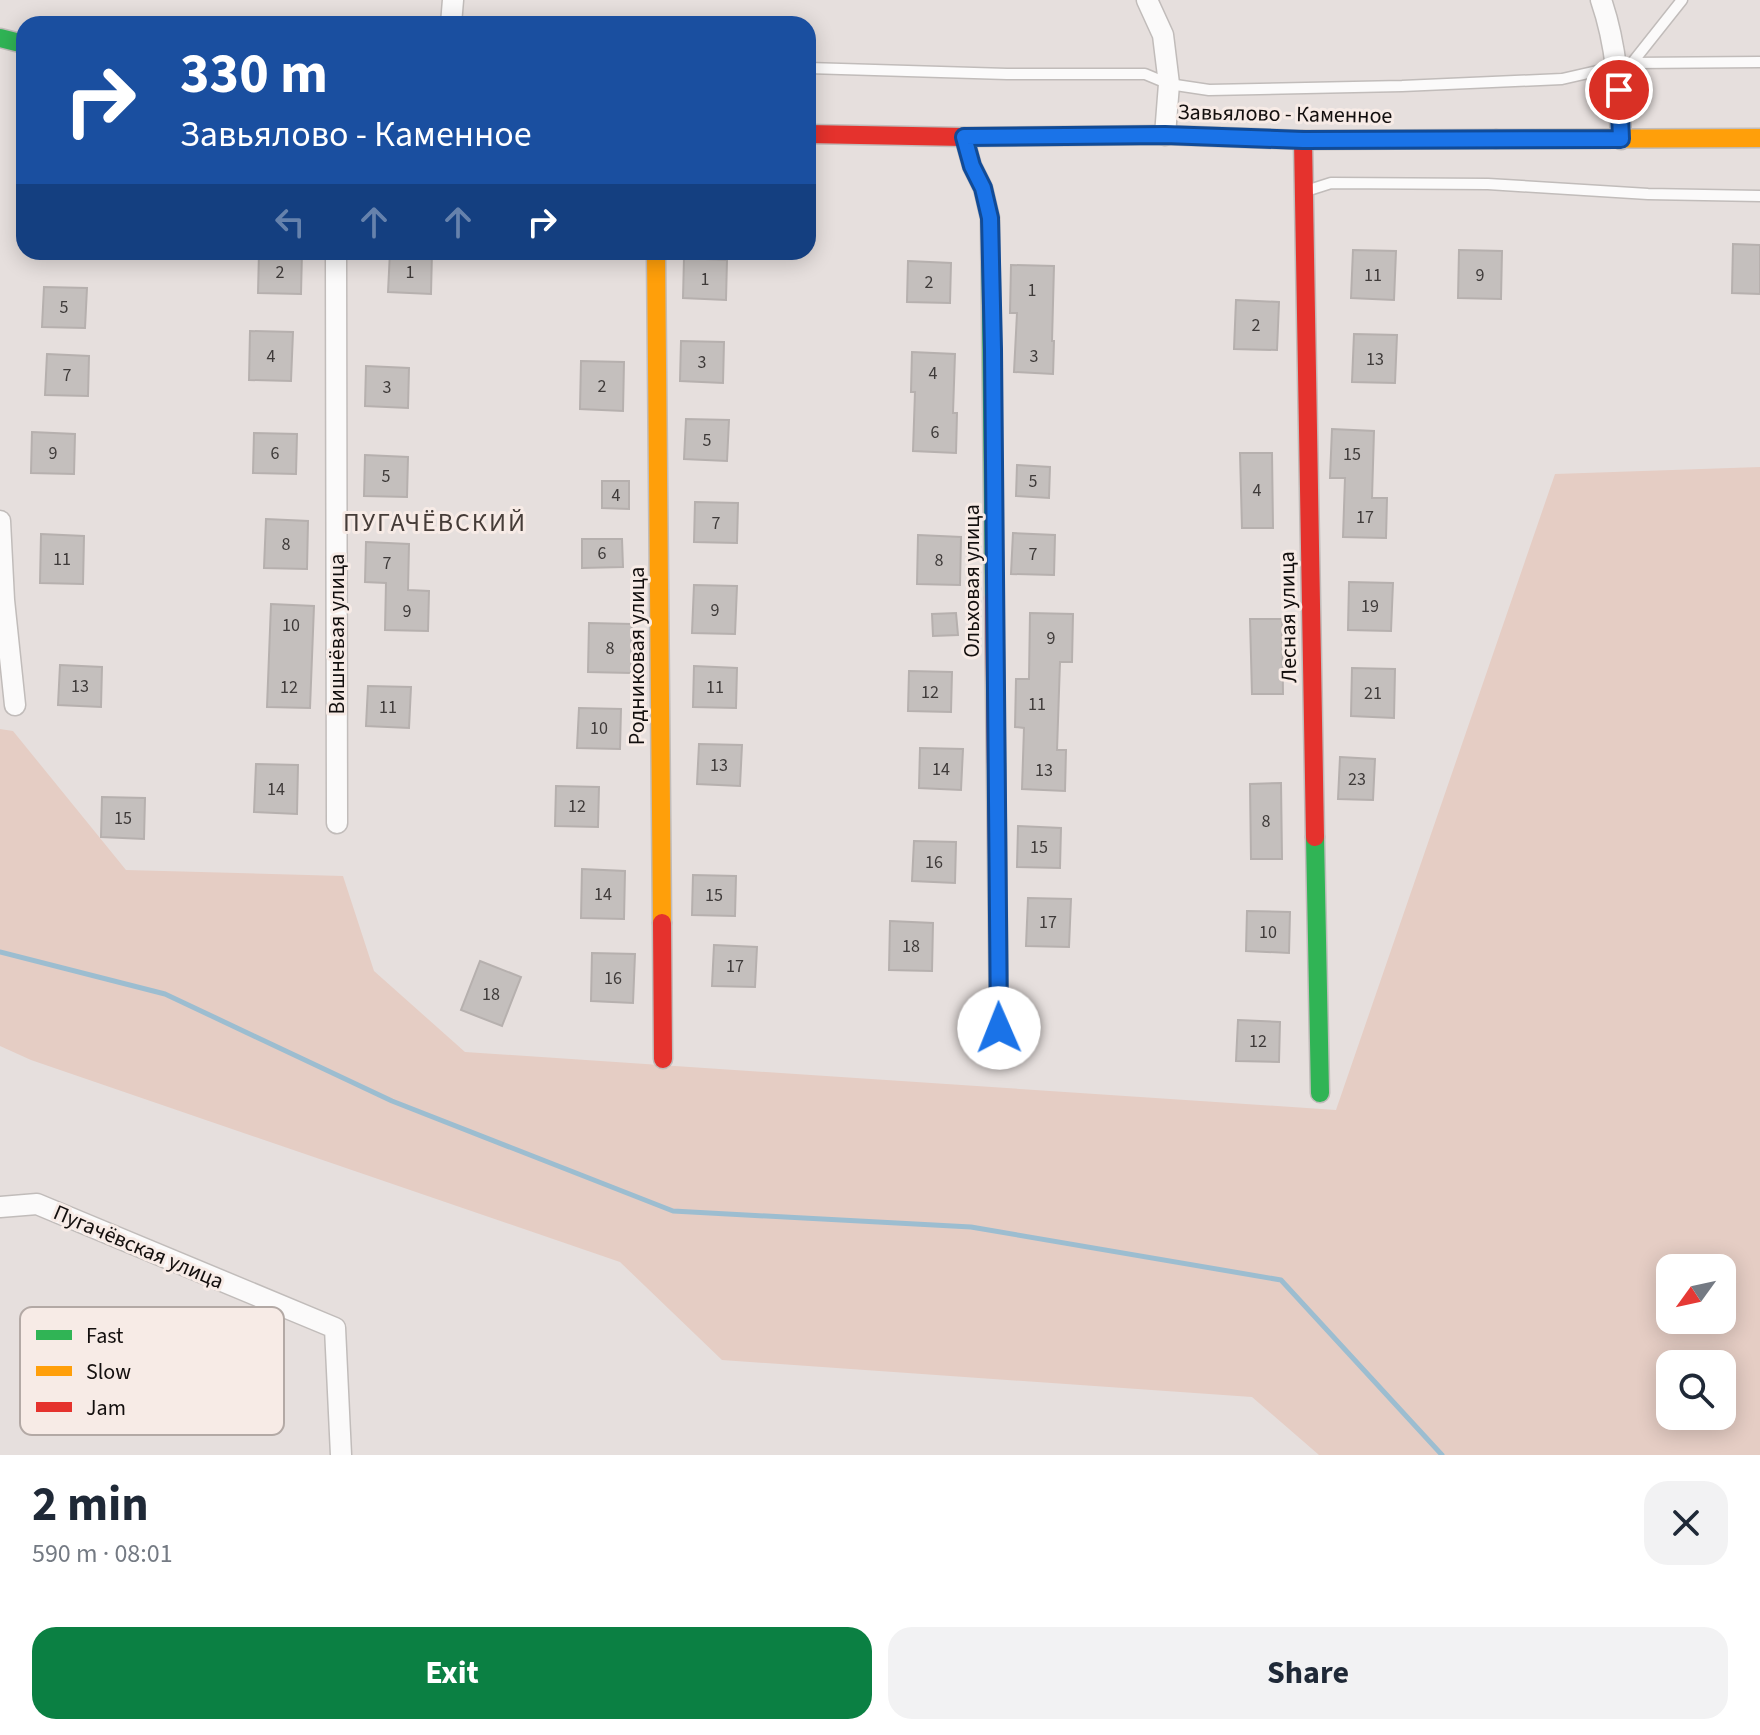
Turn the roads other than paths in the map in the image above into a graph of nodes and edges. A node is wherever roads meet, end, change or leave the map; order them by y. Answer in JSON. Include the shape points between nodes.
{"nodes":[{"id":1,"x":1147,"y":0,"type":"edge"},
{"id":2,"x":1601,"y":0,"type":"edge"},
{"id":3,"x":1682,"y":0,"type":"edge"},
{"id":4,"x":1760,"y":62,"type":"edge"},
{"id":5,"x":1624,"y":65,"type":"junction"},
{"id":6,"x":816,"y":68,"type":"edge"},
{"id":7,"x":1169,"y":84,"type":"junction"},
{"id":8,"x":816,"y":134,"type":"edge"},
{"id":9,"x":1165,"y":135,"type":"junction"},
{"id":10,"x":964,"y":137,"type":"junction"},
{"id":11,"x":1760,"y":138,"type":"edge"},
{"id":12,"x":1621,"y":139,"type":"junction"},
{"id":13,"x":1303,"y":140,"type":"junction"},
{"id":14,"x":1304,"y":192,"type":"junction"},
{"id":15,"x":1760,"y":196,"type":"edge"},
{"id":16,"x":336,"y":260,"type":"edge"},
{"id":17,"x":656,"y":260,"type":"edge"},
{"id":18,"x":0,"y":521,"type":"edge"},
{"id":19,"x":15,"y":705,"type":"dead end"},
{"id":20,"x":337,"y":823,"type":"dead end"},
{"id":21,"x":999,"y":1028,"type":"dead end"},
{"id":22,"x":663,"y":1059,"type":"dead end"},
{"id":23,"x":1320,"y":1093,"type":"dead end"},
{"id":24,"x":0,"y":1207,"type":"edge"},
{"id":25,"x":341,"y":1455,"type":"edge"}],
"edges":[{"from":1,"to":7,"type":"street","via":[[1163,35]]},
{"from":2,"to":5,"type":"street"},
{"from":3,"to":5,"type":"lane"},
{"from":4,"to":5,"type":"lane"},
{"from":5,"to":7,"type":"lane","via":[[1562,79],[1497,83],[1209,90]]},
{"from":5,"to":12,"type":"street"},
{"from":6,"to":7,"type":"lane","via":[[1145,74]]},
{"from":7,"to":9,"type":"street"},
{"from":8,"to":10,"type":"street","name":"Завьялово - Каменное"},
{"from":9,"to":10,"type":"street","name":"Завьялово - Каменное"},
{"from":9,"to":13,"type":"street","name":"Завьялово - Каменное"},
{"from":10,"to":21,"type":"street","name":"Ольховая улица","via":[[990,218]]},
{"from":11,"to":12,"type":"street","name":"Завьялово - Каменное"},
{"from":12,"to":13,"type":"street","name":"Завьялово - Каменное"},
{"from":13,"to":14,"type":"street","name":"Лесная улица"},
{"from":14,"to":15,"type":"lane","via":[[1331,183],[1472,184]]},
{"from":14,"to":23,"type":"street","name":"Лесная улица"},
{"from":16,"to":20,"type":"street","name":"Вишнёвая улица"},
{"from":17,"to":22,"type":"street","name":"Родниковая улица"},
{"from":18,"to":19,"type":"street"},
{"from":24,"to":25,"type":"street","name":"Пугачёвская улица","via":[[37,1204],[335,1328]]}]}
